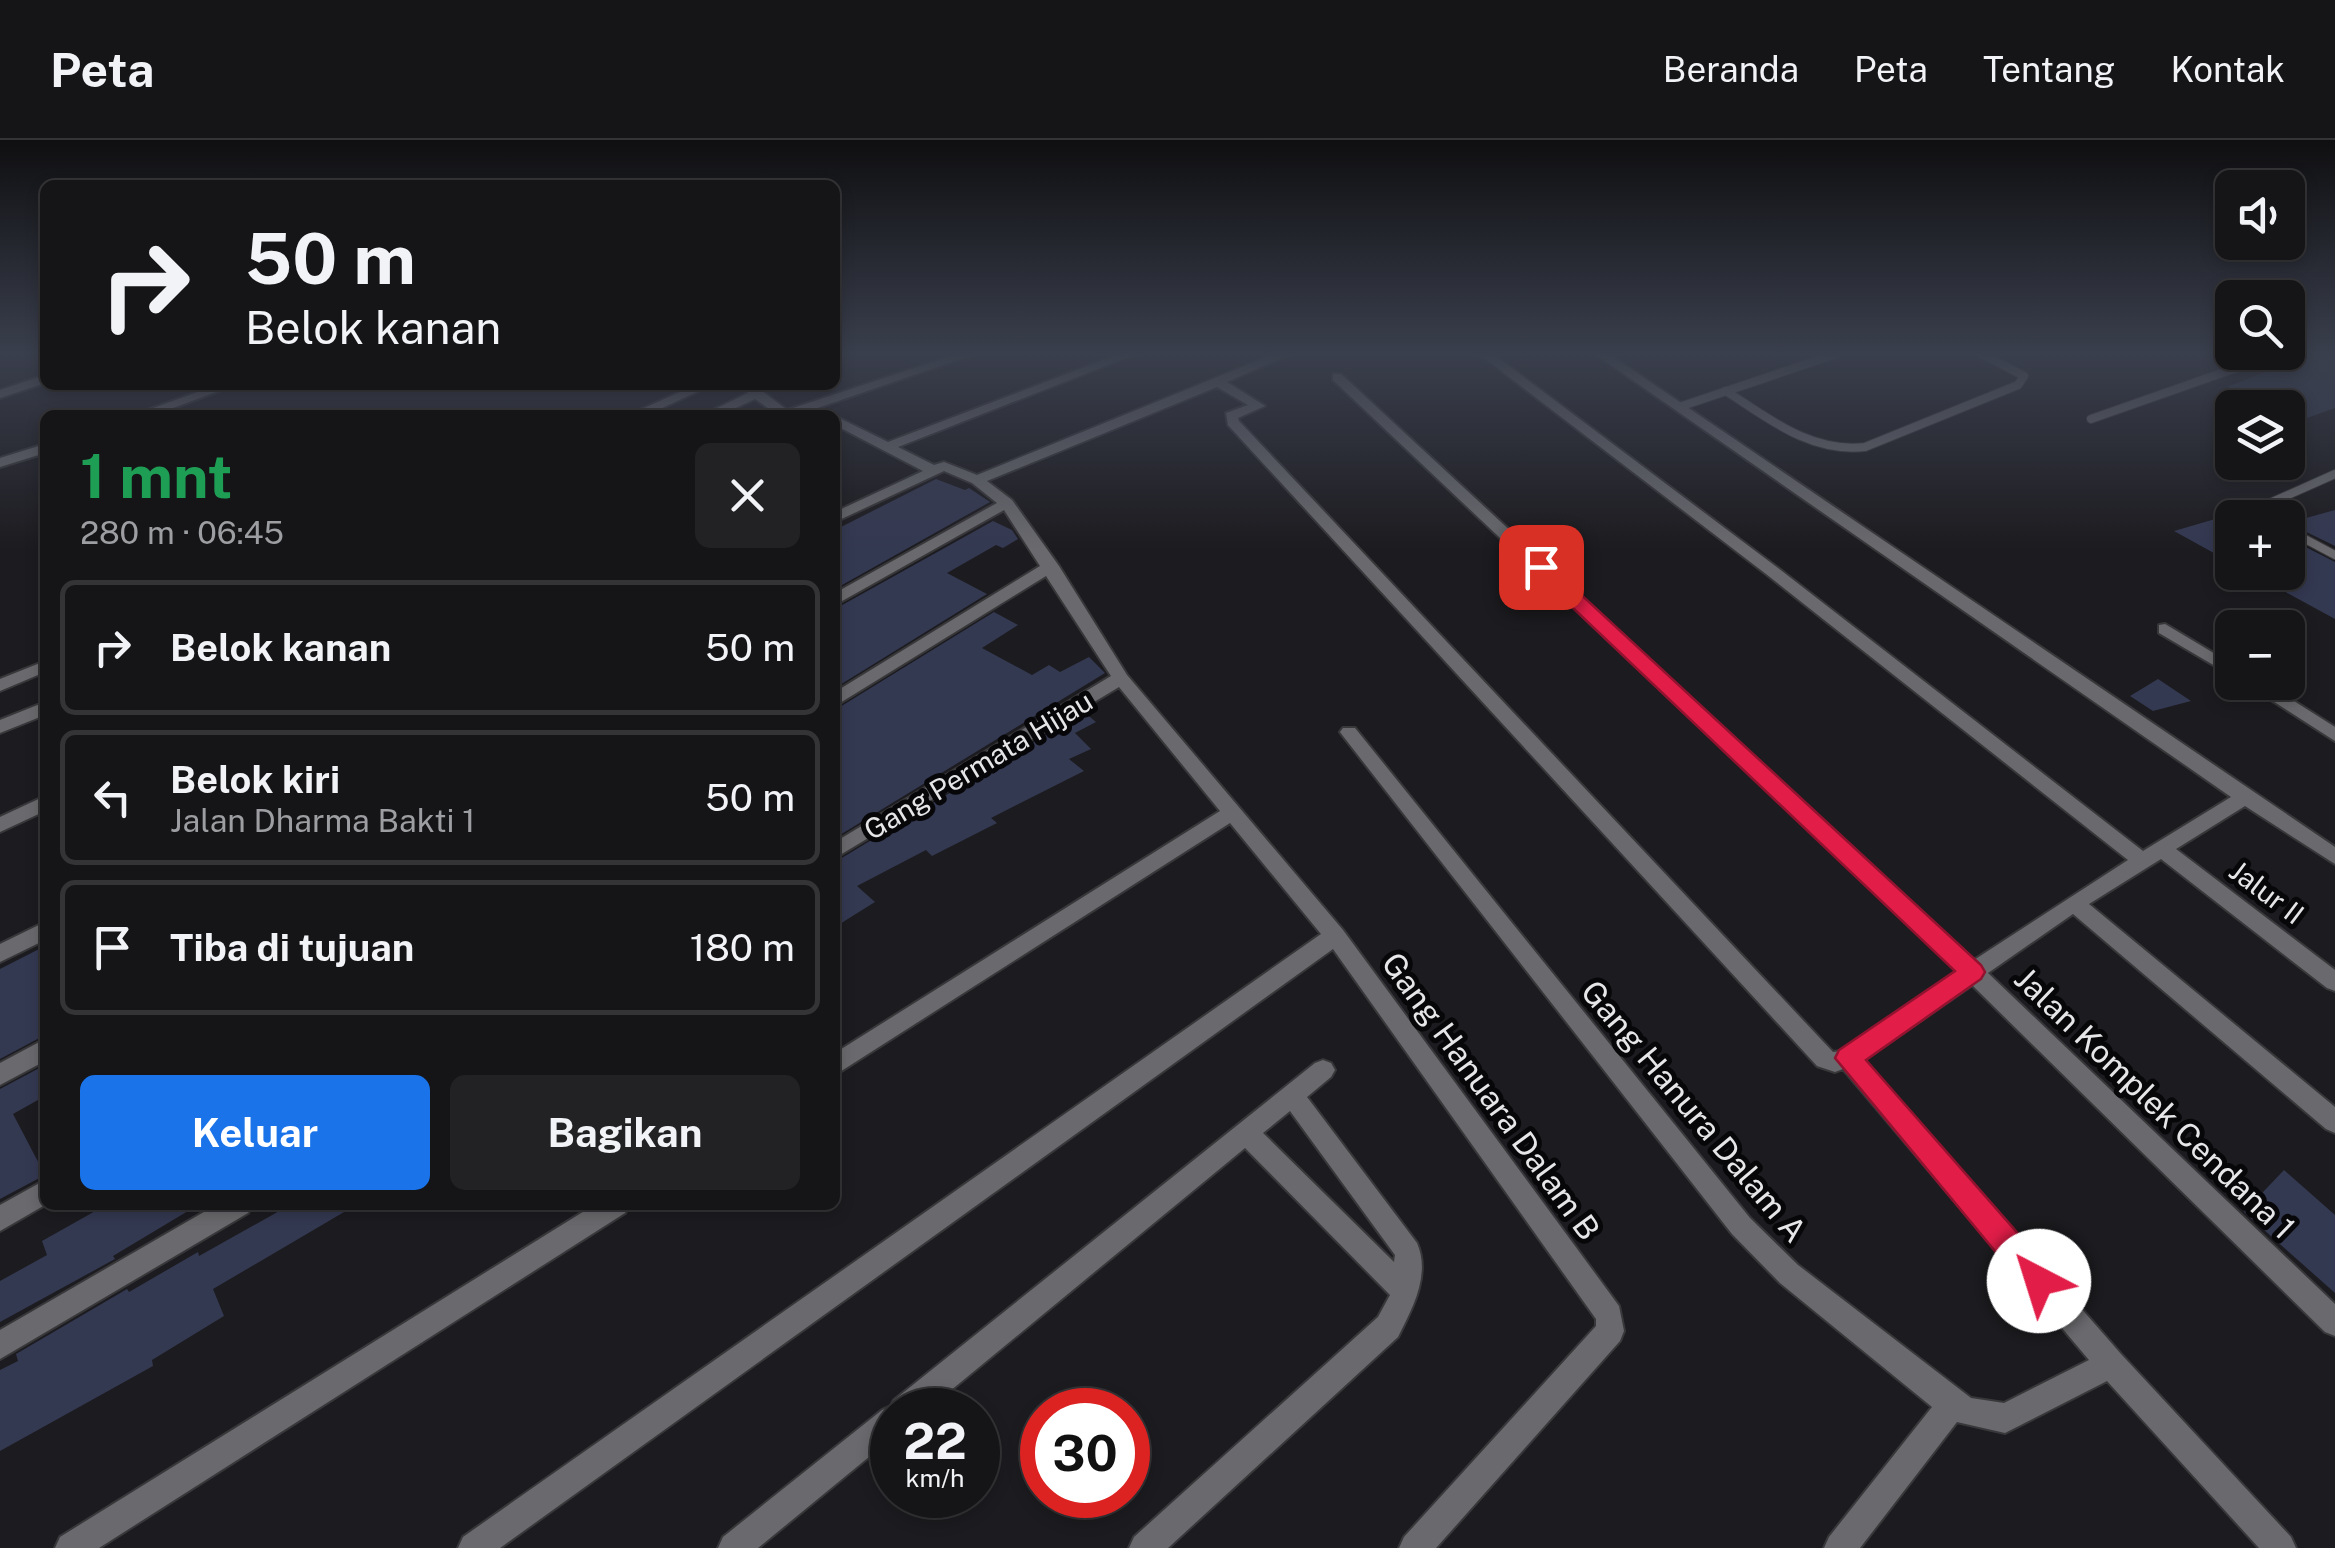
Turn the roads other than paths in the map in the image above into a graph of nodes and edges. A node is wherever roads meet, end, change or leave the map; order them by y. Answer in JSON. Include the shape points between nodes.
{"nodes":[{"id":1,"x":958,"y":420,"type":"edge"},
{"id":2,"x":1126,"y":420,"type":"edge"},
{"id":3,"x":1232,"y":420,"type":"edge"},
{"id":4,"x":1384,"y":420,"type":"edge"},
{"id":5,"x":1572,"y":420,"type":"edge"},
{"id":6,"x":1697,"y":420,"type":"edge"},
{"id":7,"x":1771,"y":420,"type":"edge"},
{"id":8,"x":1932,"y":420,"type":"edge"},
{"id":9,"x":840,"y":425,"type":"edge"},
{"id":10,"x":886,"y":447,"type":"junction"},
{"id":11,"x":40,"y":450,"type":"edge"},
{"id":12,"x":0,"y":463,"type":"edge"},
{"id":13,"x":937,"y":467,"type":"junction"},
{"id":14,"x":2335,"y":474,"type":"edge"},
{"id":15,"x":978,"y":480,"type":"junction"},
{"id":16,"x":2277,"y":500,"type":"edge"},
{"id":17,"x":1007,"y":503,"type":"junction"},
{"id":18,"x":840,"y":516,"type":"edge"},
{"id":19,"x":2305,"y":539,"type":"edge"},
{"id":20,"x":2335,"y":555,"type":"edge"},
{"id":21,"x":1051,"y":566,"type":"junction"},
{"id":22,"x":840,"y":597,"type":"edge"},
{"id":23,"x":2165,"y":629,"type":"dead end"},
{"id":24,"x":2215,"y":660,"type":"edge"},
{"id":25,"x":40,"y":668,"type":"edge"},
{"id":26,"x":1121,"y":678,"type":"junction"},
{"id":27,"x":0,"y":686,"type":"edge"},
{"id":28,"x":840,"y":697,"type":"edge"},
{"id":29,"x":2280,"y":700,"type":"edge"},
{"id":30,"x":40,"y":710,"type":"edge"},
{"id":31,"x":0,"y":727,"type":"edge"},
{"id":32,"x":1349,"y":732,"type":"dead end"},
{"id":33,"x":2335,"y":735,"type":"edge"},
{"id":34,"x":2245,"y":797,"type":"junction"},
{"id":35,"x":40,"y":805,"type":"edge"},
{"id":36,"x":1232,"y":813,"type":"junction"},
{"id":37,"x":0,"y":825,"type":"edge"},
{"id":38,"x":840,"y":848,"type":"edge"},
{"id":39,"x":2162,"y":849,"type":"junction"},
{"id":40,"x":2335,"y":857,"type":"edge"},
{"id":41,"x":2141,"y":860,"type":"junction"},
{"id":42,"x":2074,"y":903,"type":"junction"},
{"id":43,"x":40,"y":933,"type":"edge"},
{"id":44,"x":1335,"y":936,"type":"junction"},
{"id":45,"x":0,"y":954,"type":"edge"},
{"id":46,"x":1972,"y":972,"type":"junction"},
{"id":47,"x":2335,"y":982,"type":"edge"},
{"id":48,"x":40,"y":1052,"type":"edge"},
{"id":49,"x":1848,"y":1058,"type":"junction"},
{"id":50,"x":840,"y":1062,"type":"edge"},
{"id":51,"x":1323,"y":1070,"type":"dead end"},
{"id":52,"x":0,"y":1074,"type":"edge"},
{"id":53,"x":1293,"y":1096,"type":"junction"},
{"id":54,"x":2335,"y":1122,"type":"edge"},
{"id":55,"x":1247,"y":1134,"type":"junction"},
{"id":56,"x":40,"y":1194,"type":"edge"},
{"id":57,"x":230,"y":1210,"type":"edge"},
{"id":58,"x":608,"y":1210,"type":"edge"},
{"id":59,"x":0,"y":1220,"type":"edge"},
{"id":60,"x":1406,"y":1292,"type":"junction"},
{"id":61,"x":2335,"y":1322,"type":"edge"},
{"id":62,"x":0,"y":1344,"type":"edge"},
{"id":63,"x":2111,"y":1364,"type":"junction"},
{"id":64,"x":931,"y":1388,"type":"edge"},
{"id":65,"x":1946,"y":1400,"type":"junction"},
{"id":66,"x":870,"y":1438,"type":"edge"},
{"id":67,"x":71,"y":1548,"type":"edge"},
{"id":68,"x":474,"y":1548,"type":"edge"},
{"id":69,"x":734,"y":1548,"type":"edge"},
{"id":70,"x":1144,"y":1548,"type":"edge"},
{"id":71,"x":1414,"y":1548,"type":"edge"},
{"id":72,"x":1840,"y":1548,"type":"edge"},
{"id":73,"x":2280,"y":1548,"type":"edge"}],
"edges":[{"from":1,"to":10,"type":"street"},
{"from":2,"to":15,"type":"street"},
{"from":3,"to":49,"type":"street","via":[[1817,1052],[1835,1062]]},
{"from":4,"to":46,"type":"street","name":"Jalan Komplek Cendana 1"},
{"from":5,"to":41,"type":"street"},
{"from":6,"to":34,"type":"street"},
{"from":7,"to":8,"type":"lane","via":[[1830,447],[1865,447]]},
{"from":9,"to":10,"type":"street","name":"Gang Hanuara Dalam B"},
{"from":10,"to":13,"type":"street","name":"Gang Hanuara Dalam B"},
{"from":11,"to":12,"type":"street"},
{"from":13,"to":15,"type":"street","name":"Gang Hanuara Dalam B"},
{"from":13,"to":18,"type":"street"},
{"from":14,"to":16,"type":"lane"},
{"from":15,"to":17,"type":"street","name":"Gang Hanuara Dalam B"},
{"from":17,"to":21,"type":"street","name":"Gang Hanuara Dalam B"},
{"from":17,"to":22,"type":"street"},
{"from":19,"to":20,"type":"lane"},
{"from":21,"to":26,"type":"street","name":"Gang Hanuara Dalam B"},
{"from":21,"to":28,"type":"street"},
{"from":23,"to":24,"type":"street"},
{"from":25,"to":27,"type":"street"},
{"from":26,"to":36,"type":"street","name":"Gang Hanuara Dalam B"},
{"from":26,"to":38,"type":"street","name":"Gang Permata Hijau"},
{"from":29,"to":33,"type":"street"},
{"from":30,"to":31,"type":"street"},
{"from":32,"to":65,"type":"street","name":"Gang Hanura Dalam A","via":[[1740,1226],[1788,1274]]},
{"from":34,"to":39,"type":"street"},
{"from":34,"to":40,"type":"street"},
{"from":35,"to":37,"type":"street"},
{"from":36,"to":44,"type":"street","name":"Gang Hanuara Dalam B"},
{"from":36,"to":50,"type":"street"},
{"from":39,"to":41,"type":"street"},
{"from":39,"to":47,"type":"street","name":"Jalur II"},
{"from":41,"to":42,"type":"street"},
{"from":42,"to":46,"type":"street"},
{"from":42,"to":54,"type":"street"},
{"from":43,"to":45,"type":"street"},
{"from":44,"to":68,"type":"street"},
{"from":44,"to":71,"type":"street","name":"Gang Hanuara Dalam B","via":[[1612,1322]]},
{"from":46,"to":49,"type":"street"},
{"from":46,"to":61,"type":"street","name":"Jalan Komplek Cendana 1"},
{"from":48,"to":52,"type":"street"},
{"from":49,"to":63,"type":"street"},
{"from":51,"to":53,"type":"street"},
{"from":53,"to":55,"type":"street"},
{"from":53,"to":60,"type":"street","via":[[1408,1252]]},
{"from":55,"to":60,"type":"street"},
{"from":55,"to":64,"type":"street"},
{"from":56,"to":59,"type":"street"},
{"from":57,"to":62,"type":"street"},
{"from":58,"to":67,"type":"street"},
{"from":60,"to":70,"type":"street","via":[[1388,1327]]},
{"from":63,"to":65,"type":"street","name":"Gang Hanura Dalam A","via":[[2005,1418],[1967,1412]]},
{"from":63,"to":73,"type":"street"},
{"from":65,"to":72,"type":"street","via":[[1948,1410]]},
{"from":66,"to":69,"type":"street"}]}
